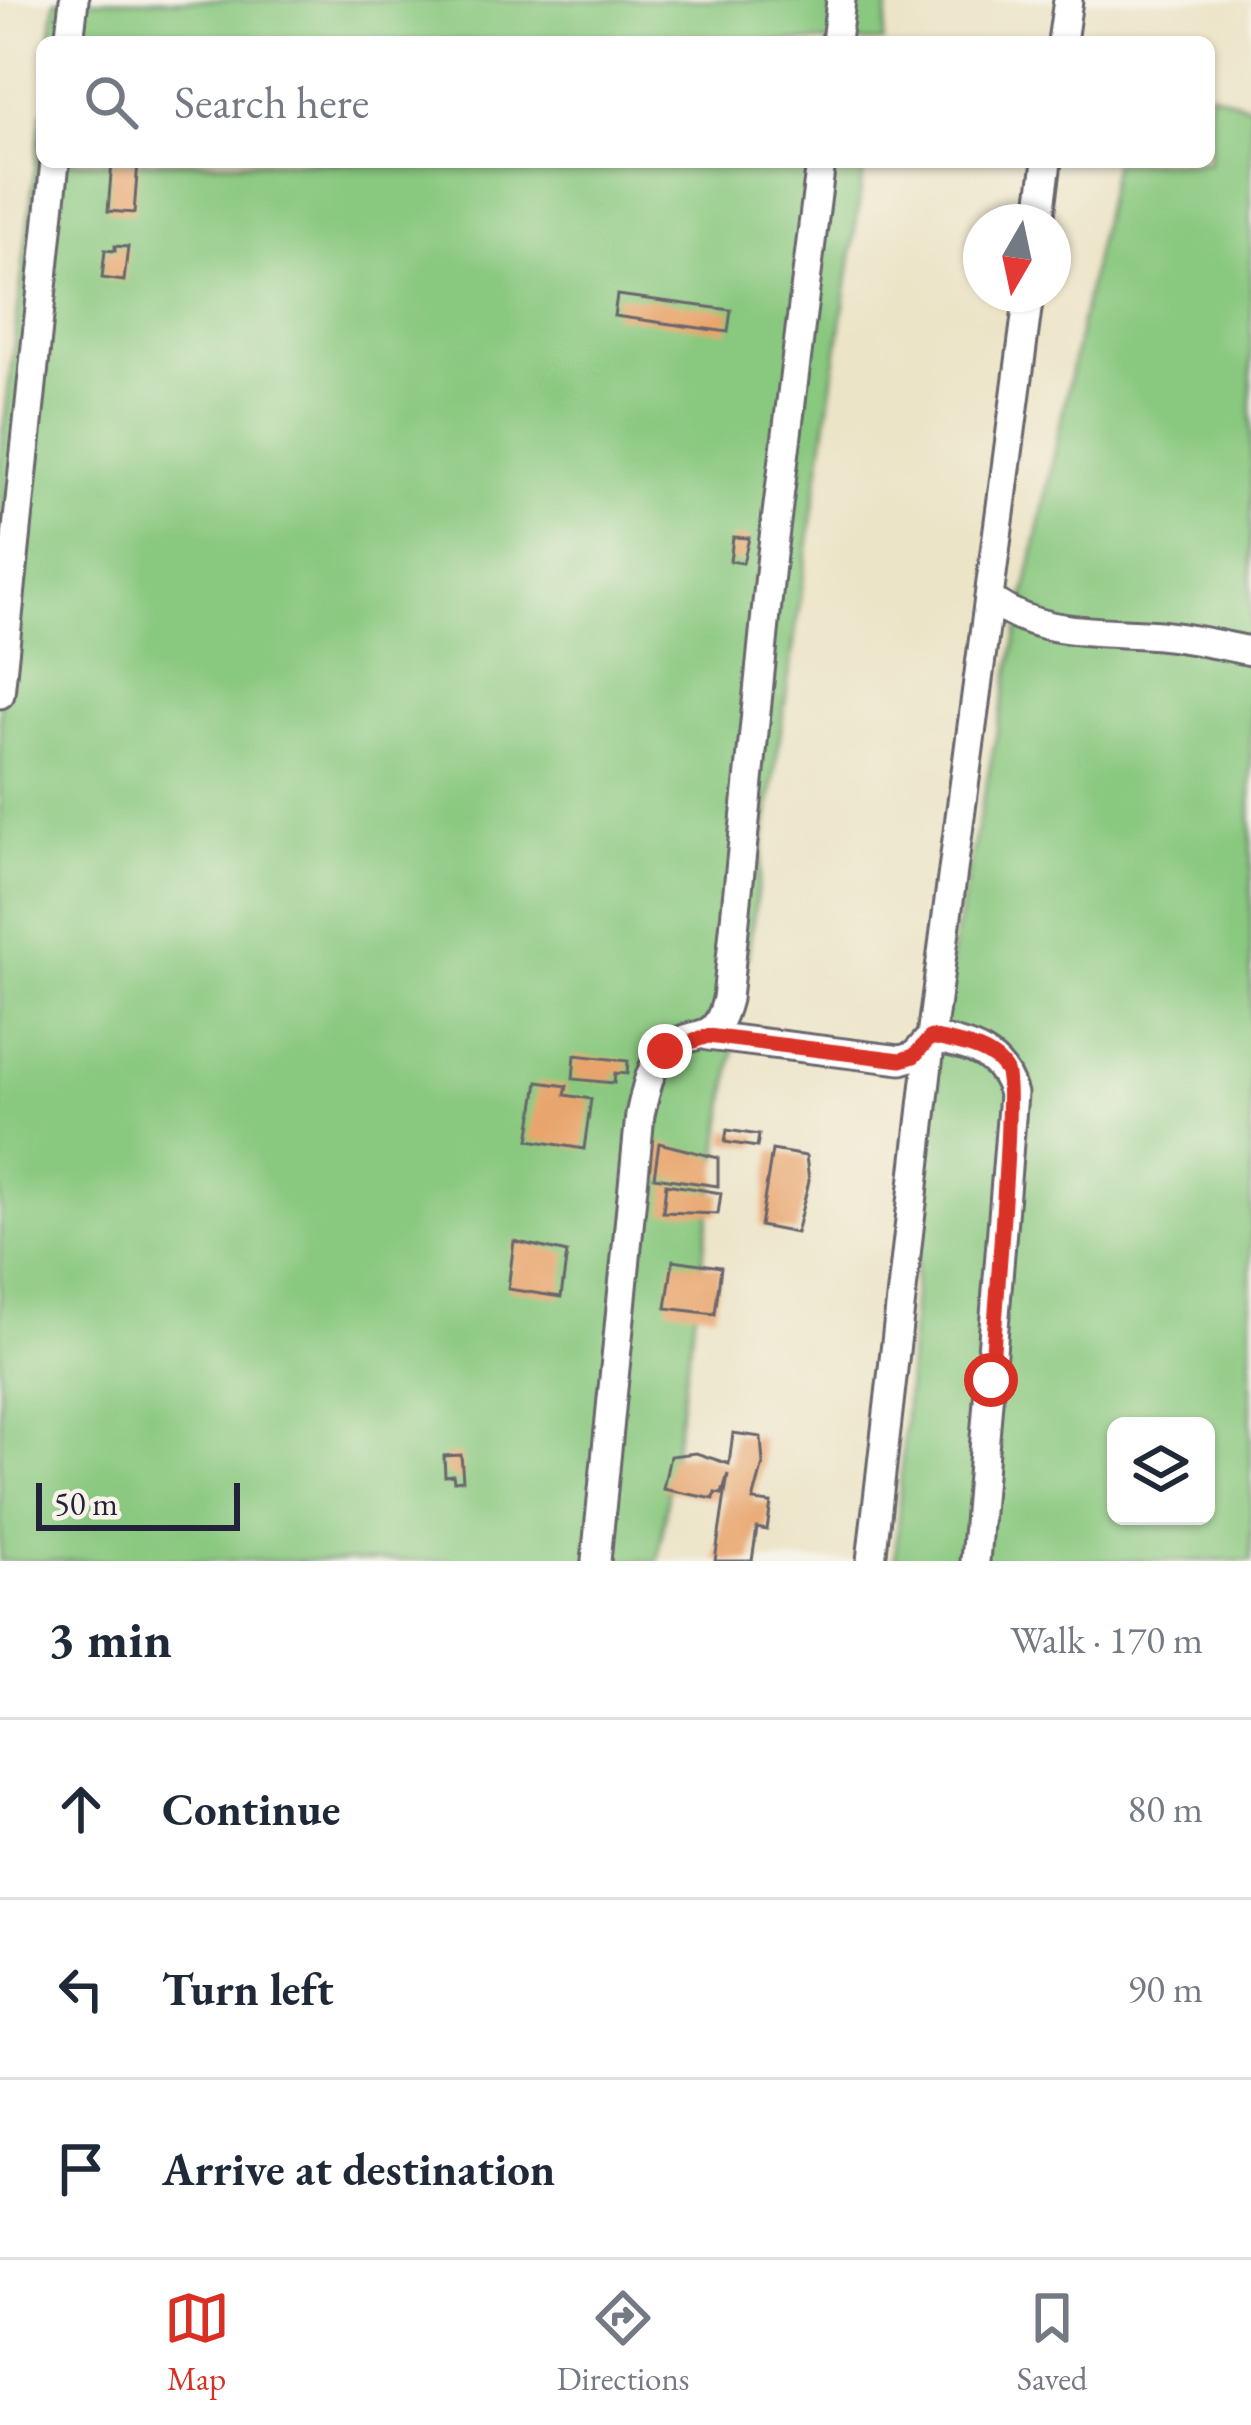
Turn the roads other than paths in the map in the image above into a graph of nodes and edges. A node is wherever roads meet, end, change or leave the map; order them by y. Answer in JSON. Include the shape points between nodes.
{"nodes":[{"id":1,"x":74,"y":0,"type":"edge"},
{"id":2,"x":842,"y":0,"type":"edge"},
{"id":3,"x":1068,"y":0,"type":"edge"},
{"id":4,"x":70,"y":36,"type":"edge"},
{"id":5,"x":837,"y":36,"type":"edge"},
{"id":6,"x":1063,"y":36,"type":"edge"},
{"id":7,"x":54,"y":168,"type":"edge"},
{"id":8,"x":820,"y":168,"type":"edge"},
{"id":9,"x":1045,"y":168,"type":"edge"},
{"id":10,"x":1041,"y":204,"type":"edge"},
{"id":11,"x":1027,"y":312,"type":"edge"},
{"id":12,"x":989,"y":598,"type":"junction"},
{"id":13,"x":1251,"y":652,"type":"edge"},
{"id":14,"x":0,"y":694,"type":"edge"},
{"id":15,"x":708,"y":1036,"type":"junction"},
{"id":16,"x":931,"y":1037,"type":"junction"},
{"id":17,"x":596,"y":1561,"type":"edge"},
{"id":18,"x":871,"y":1561,"type":"edge"},
{"id":19,"x":976,"y":1561,"type":"edge"}],
"edges":[{"from":1,"to":4,"type":"street"},
{"from":2,"to":5,"type":"street"},
{"from":3,"to":6,"type":"street"},
{"from":7,"to":14,"type":"street"},
{"from":8,"to":15,"type":"street","via":[[727,999]]},
{"from":9,"to":10,"type":"street"},
{"from":11,"to":12,"type":"street"},
{"from":12,"to":13,"type":"street","via":[[1012,616],[1064,631],[1159,635]]},
{"from":12,"to":16,"type":"street"},
{"from":15,"to":16,"type":"street","via":[[901,1060]]},
{"from":15,"to":17,"type":"street","via":[[665,1051],[640,1115]]},
{"from":16,"to":18,"type":"street"},
{"from":16,"to":19,"type":"street","via":[[992,1056],[1013,1094]]}]}
